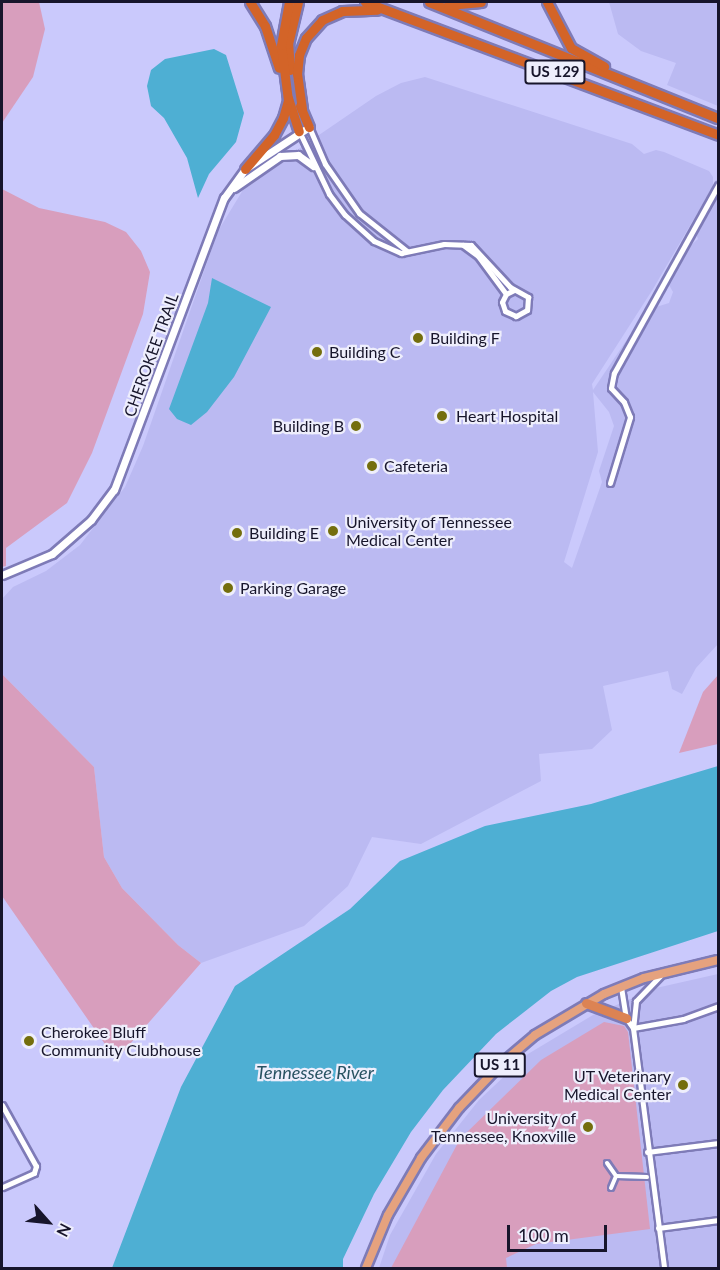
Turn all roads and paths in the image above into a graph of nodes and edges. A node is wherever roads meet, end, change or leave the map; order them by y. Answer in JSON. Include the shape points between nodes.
{"nodes":[{"id":1,"x":250,"y":2,"type":"edge"},
{"id":2,"x":295,"y":2,"type":"edge"},
{"id":3,"x":365,"y":2,"type":"edge"},
{"id":4,"x":429,"y":2,"type":"edge"},
{"id":5,"x":481,"y":2,"type":"edge"},
{"id":6,"x":547,"y":2,"type":"edge"},
{"id":7,"x":391,"y":12,"type":"junction"},
{"id":8,"x":288,"y":100,"type":"junction"},
{"id":9,"x":302,"y":109,"type":"junction"},
{"id":10,"x":708,"y":113,"type":"junction"},
{"id":11,"x":718,"y":118,"type":"edge"},
{"id":12,"x":304,"y":129,"type":"junction"},
{"id":13,"x":718,"y":135,"type":"edge"},
{"id":14,"x":313,"y":166,"type":"junction"},
{"id":15,"x":244,"y":169,"type":"junction"},
{"id":16,"x":718,"y":185,"type":"edge"},
{"id":17,"x":224,"y":198,"type":"junction"},
{"id":18,"x":462,"y":244,"type":"junction"},
{"id":19,"x":407,"y":251,"type":"junction"},
{"id":20,"x":514,"y":290,"type":"junction"},
{"id":21,"x":506,"y":294,"type":"junction"},
{"id":22,"x":610,"y":483,"type":"dead end"},
{"id":23,"x":2,"y":575,"type":"edge"},
{"id":24,"x":718,"y":960,"type":"edge"},
{"id":25,"x":664,"y":972,"type":"junction"},
{"id":26,"x":621,"y":987,"type":"junction"},
{"id":27,"x":586,"y":1004,"type":"junction"},
{"id":28,"x":718,"y":1006,"type":"edge"},
{"id":29,"x":626,"y":1018,"type":"junction"},
{"id":30,"x":633,"y":1028,"type":"junction"},
{"id":31,"x":2,"y":1105,"type":"edge"},
{"id":32,"x":718,"y":1143,"type":"edge"},
{"id":33,"x":647,"y":1152,"type":"junction"},
{"id":34,"x":607,"y":1164,"type":"dead end"},
{"id":35,"x":616,"y":1176,"type":"junction"},
{"id":36,"x":647,"y":1178,"type":"dead end"},
{"id":37,"x":2,"y":1187,"type":"edge"},
{"id":38,"x":611,"y":1188,"type":"dead end"},
{"id":39,"x":718,"y":1220,"type":"edge"},
{"id":40,"x":658,"y":1228,"type":"junction"},
{"id":41,"x":366,"y":1269,"type":"edge"},
{"id":42,"x":664,"y":1269,"type":"edge"}],
"edges":[{"from":1,"to":8,"type":"highway","via":[[274,48]]},
{"from":2,"to":8,"type":"highway","via":[[281,45]]},
{"from":2,"to":9,"type":"highway","via":[[288,44],[292,83]]},
{"from":3,"to":7,"type":"highway","number":"US 129"},
{"from":4,"to":5,"type":"highway","via":[[456,7]]},
{"from":4,"to":10,"type":"highway","number":"US 129"},
{"from":6,"to":10,"type":"highway","via":[[571,48]]},
{"from":7,"to":9,"type":"highway","via":[[342,11],[322,20],[306,38],[299,55],[297,74]]},
{"from":7,"to":13,"type":"highway","number":"US 129"},
{"from":8,"to":12,"type":"highway"},
{"from":8,"to":15,"type":"highway","via":[[274,135]]},
{"from":9,"to":12,"type":"highway"},
{"from":10,"to":11,"type":"highway","number":"US 129"},
{"from":12,"to":14,"type":"street"},
{"from":12,"to":15,"type":"street","name":"CHEROKEE TRAIL"},
{"from":12,"to":19,"type":"street","via":[[346,197],[383,234]]},
{"from":14,"to":17,"type":"street","via":[[298,155],[279,156],[245,177]]},
{"from":14,"to":19,"type":"street","via":[[345,215],[382,246],[401,253]]},
{"from":15,"to":17,"type":"street","name":"CHEROKEE TRAIL"},
{"from":16,"to":22,"type":"street","via":[[614,373],[611,388],[624,402],[630,417]]},
{"from":17,"to":23,"type":"street","name":"CHEROKEE TRAIL","via":[[114,490],[91,520],[52,554]]},
{"from":18,"to":19,"type":"street"},
{"from":18,"to":20,"type":"street","via":[[477,248]]},
{"from":18,"to":21,"type":"street","via":[[478,256]]},
{"from":20,"to":21,"type":"street"},
{"from":20,"to":21,"type":"street","via":[[525,293],[529,301],[521,315],[505,311]]},
{"from":24,"to":25,"type":"main road","number":"US 11"},
{"from":25,"to":26,"type":"main road","number":"US 11"},
{"from":25,"to":30,"type":"street","via":[[636,1000]]},
{"from":26,"to":27,"type":"main road","number":"US 11"},
{"from":26,"to":29,"type":"street"},
{"from":27,"to":29,"type":"highway"},
{"from":27,"to":41,"type":"main road","number":"US 11","via":[[535,1035],[459,1108],[403,1187]]},
{"from":28,"to":30,"type":"street"},
{"from":29,"to":30,"type":"street"},
{"from":30,"to":33,"type":"street"},
{"from":31,"to":37,"type":"street","via":[[36,1166],[34,1173]]},
{"from":32,"to":33,"type":"street"},
{"from":33,"to":40,"type":"street"},
{"from":34,"to":35,"type":"street"},
{"from":35,"to":36,"type":"street"},
{"from":35,"to":38,"type":"street"},
{"from":39,"to":40,"type":"street"},
{"from":40,"to":42,"type":"street"}]}
